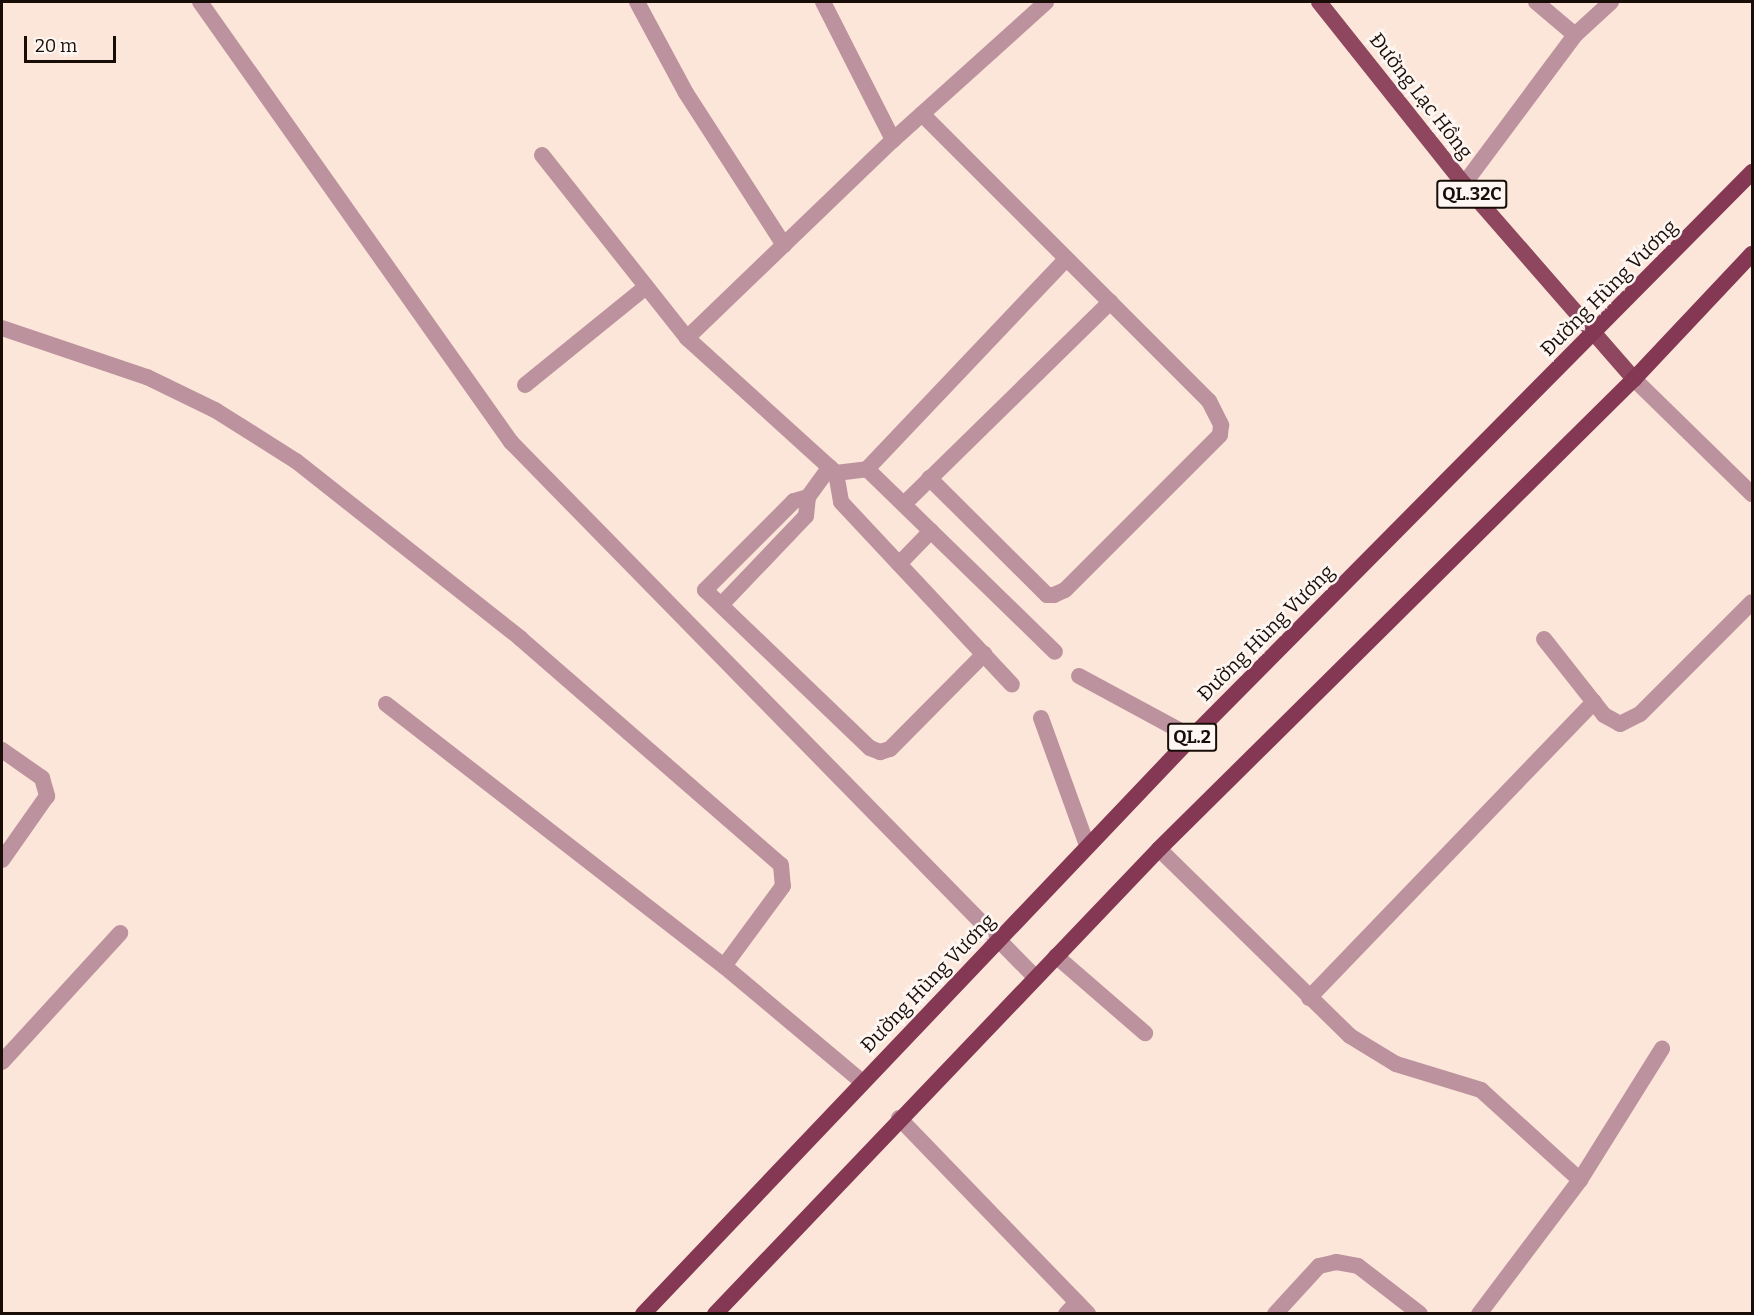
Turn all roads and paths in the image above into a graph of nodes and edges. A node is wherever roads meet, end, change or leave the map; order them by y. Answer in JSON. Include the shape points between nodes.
{"nodes":[{"id":1,"x":200,"y":2,"type":"edge"},
{"id":2,"x":637,"y":2,"type":"edge"},
{"id":3,"x":824,"y":2,"type":"edge"},
{"id":4,"x":1046,"y":2,"type":"edge"},
{"id":5,"x":1319,"y":2,"type":"edge"},
{"id":6,"x":1536,"y":2,"type":"edge"},
{"id":7,"x":1611,"y":2,"type":"edge"},
{"id":8,"x":1575,"y":35,"type":"junction"},
{"id":9,"x":922,"y":114,"type":"junction"},
{"id":10,"x":893,"y":140,"type":"junction"},
{"id":11,"x":542,"y":155,"type":"dead end"},
{"id":12,"x":1752,"y":172,"type":"edge"},
{"id":13,"x":1464,"y":184,"type":"junction"},
{"id":14,"x":784,"y":245,"type":"junction"},
{"id":15,"x":1752,"y":254,"type":"edge"},
{"id":16,"x":1066,"y":259,"type":"junction"},
{"id":17,"x":646,"y":287,"type":"junction"},
{"id":18,"x":1110,"y":302,"type":"junction"},
{"id":19,"x":2,"y":328,"type":"edge"},
{"id":20,"x":1594,"y":334,"type":"junction"},
{"id":21,"x":687,"y":338,"type":"junction"},
{"id":22,"x":1634,"y":379,"type":"junction"},
{"id":23,"x":525,"y":385,"type":"dead end"},
{"id":24,"x":867,"y":469,"type":"junction"},
{"id":25,"x":833,"y":470,"type":"junction"},
{"id":26,"x":929,"y":478,"type":"junction"},
{"id":27,"x":1752,"y":494,"type":"edge"},
{"id":28,"x":808,"y":497,"type":"junction"},
{"id":29,"x":904,"y":504,"type":"junction"},
{"id":30,"x":931,"y":531,"type":"junction"},
{"id":31,"x":899,"y":564,"type":"junction"},
{"id":32,"x":1752,"y":602,"type":"edge"},
{"id":33,"x":721,"y":605,"type":"junction"},
{"id":34,"x":1544,"y":639,"type":"dead end"},
{"id":35,"x":1055,"y":652,"type":"dead end"},
{"id":36,"x":984,"y":654,"type":"junction"},
{"id":37,"x":1079,"y":676,"type":"dead end"},
{"id":38,"x":1012,"y":686,"type":"dead end"},
{"id":39,"x":1594,"y":702,"type":"junction"},
{"id":40,"x":386,"y":704,"type":"dead end"},
{"id":41,"x":1041,"y":718,"type":"dead end"},
{"id":42,"x":1192,"y":737,"type":"junction"},
{"id":43,"x":2,"y":750,"type":"edge"},
{"id":44,"x":1087,"y":845,"type":"junction"},
{"id":45,"x":1159,"y":849,"type":"junction"},
{"id":46,"x":2,"y":860,"type":"edge"},
{"id":47,"x":120,"y":933,"type":"dead end"},
{"id":48,"x":998,"y":939,"type":"junction"},
{"id":49,"x":1056,"y":956,"type":"junction"},
{"id":50,"x":724,"y":966,"type":"junction"},
{"id":51,"x":1035,"y":977,"type":"junction"},
{"id":52,"x":1309,"y":998,"type":"junction"},
{"id":53,"x":1145,"y":1033,"type":"dead end"},
{"id":54,"x":1662,"y":1049,"type":"dead end"},
{"id":55,"x":2,"y":1062,"type":"edge"},
{"id":56,"x":862,"y":1082,"type":"junction"},
{"id":57,"x":899,"y":1118,"type":"junction"},
{"id":58,"x":1580,"y":1180,"type":"junction"},
{"id":59,"x":1077,"y":1310,"type":"edge"},
{"id":60,"x":643,"y":1314,"type":"edge"},
{"id":61,"x":715,"y":1314,"type":"edge"},
{"id":62,"x":1275,"y":1314,"type":"edge"},
{"id":63,"x":1420,"y":1314,"type":"edge"},
{"id":64,"x":1479,"y":1314,"type":"edge"}],
"edges":[{"from":1,"to":48,"type":"street","via":[[511,442]]},
{"from":2,"to":14,"type":"street","via":[[686,93]]},
{"from":3,"to":10,"type":"street"},
{"from":4,"to":9,"type":"street"},
{"from":5,"to":13,"type":"main road","name":"Đường Lạc Hồng","number":"QL.32C"},
{"from":6,"to":8,"type":"street"},
{"from":7,"to":8,"type":"street"},
{"from":8,"to":13,"type":"street"},
{"from":9,"to":10,"type":"street"},
{"from":9,"to":16,"type":"street"},
{"from":10,"to":14,"type":"street"},
{"from":11,"to":17,"type":"street"},
{"from":12,"to":20,"type":"highway","name":"Đường Hùng Vương","number":"QL.2"},
{"from":13,"to":20,"type":"main road","name":"Đường Lạc Hồng","number":"QL.32C"},
{"from":14,"to":21,"type":"street"},
{"from":15,"to":22,"type":"highway","number":"QL.2"},
{"from":16,"to":18,"type":"street"},
{"from":16,"to":24,"type":"street"},
{"from":17,"to":21,"type":"street"},
{"from":17,"to":23,"type":"street"},
{"from":18,"to":26,"type":"street"},
{"from":18,"to":26,"type":"street","via":[[1209,401],[1218,414],[1220,435],[1065,590],[1047,595]]},
{"from":19,"to":50,"type":"street","via":[[147,377],[215,410],[296,461],[521,639],[781,865],[783,886]]},
{"from":20,"to":22,"type":"main road","name":"Đường Lạc Hồng","number":"QL.32C"},
{"from":20,"to":42,"type":"highway","name":"Đường Hùng Vương","number":"QL.2"},
{"from":21,"to":25,"type":"street"},
{"from":22,"to":27,"type":"street"},
{"from":22,"to":45,"type":"highway","number":"QL.2"},
{"from":24,"to":25,"type":"street"},
{"from":24,"to":29,"type":"street"},
{"from":25,"to":28,"type":"street"},
{"from":25,"to":31,"type":"street","via":[[841,502]]},
{"from":26,"to":29,"type":"street"},
{"from":28,"to":33,"type":"street","via":[[806,516]]},
{"from":28,"to":33,"type":"street","via":[[794,501],[705,590]]},
{"from":29,"to":30,"type":"street"},
{"from":30,"to":31,"type":"street"},
{"from":30,"to":35,"type":"street"},
{"from":31,"to":36,"type":"street"},
{"from":32,"to":39,"type":"street","via":[[1630,722],[1613,722]]},
{"from":33,"to":36,"type":"street","via":[[870,748],[880,752],[890,749]]},
{"from":34,"to":39,"type":"street"},
{"from":36,"to":38,"type":"street"},
{"from":37,"to":42,"type":"street"},
{"from":39,"to":52,"type":"street"},
{"from":40,"to":50,"type":"street"},
{"from":41,"to":44,"type":"street"},
{"from":42,"to":44,"type":"highway","name":"Đường Hùng Vương","number":"QL.2"},
{"from":43,"to":46,"type":"street","via":[[42,778],[47,796]]},
{"from":44,"to":48,"type":"highway","name":"Đường Hùng Vương","number":"QL.2"},
{"from":45,"to":49,"type":"highway","number":"QL.2"},
{"from":45,"to":52,"type":"street"},
{"from":47,"to":55,"type":"street"},
{"from":48,"to":51,"type":"street"},
{"from":48,"to":56,"type":"highway","name":"Đường Hùng Vương","number":"QL.2"},
{"from":49,"to":51,"type":"highway","number":"QL.2"},
{"from":49,"to":53,"type":"street"},
{"from":50,"to":56,"type":"street"},
{"from":51,"to":57,"type":"highway","number":"QL.2"},
{"from":52,"to":58,"type":"street","via":[[1350,1036],[1380,1057],[1481,1090]]},
{"from":54,"to":58,"type":"street"},
{"from":56,"to":60,"type":"highway","name":"Đường Hùng Vương","number":"QL.2"},
{"from":57,"to":59,"type":"street"},
{"from":57,"to":61,"type":"highway","number":"QL.2"},
{"from":58,"to":64,"type":"street"},
{"from":62,"to":63,"type":"street","via":[[1319,1266],[1336,1262],[1358,1266]]}]}
